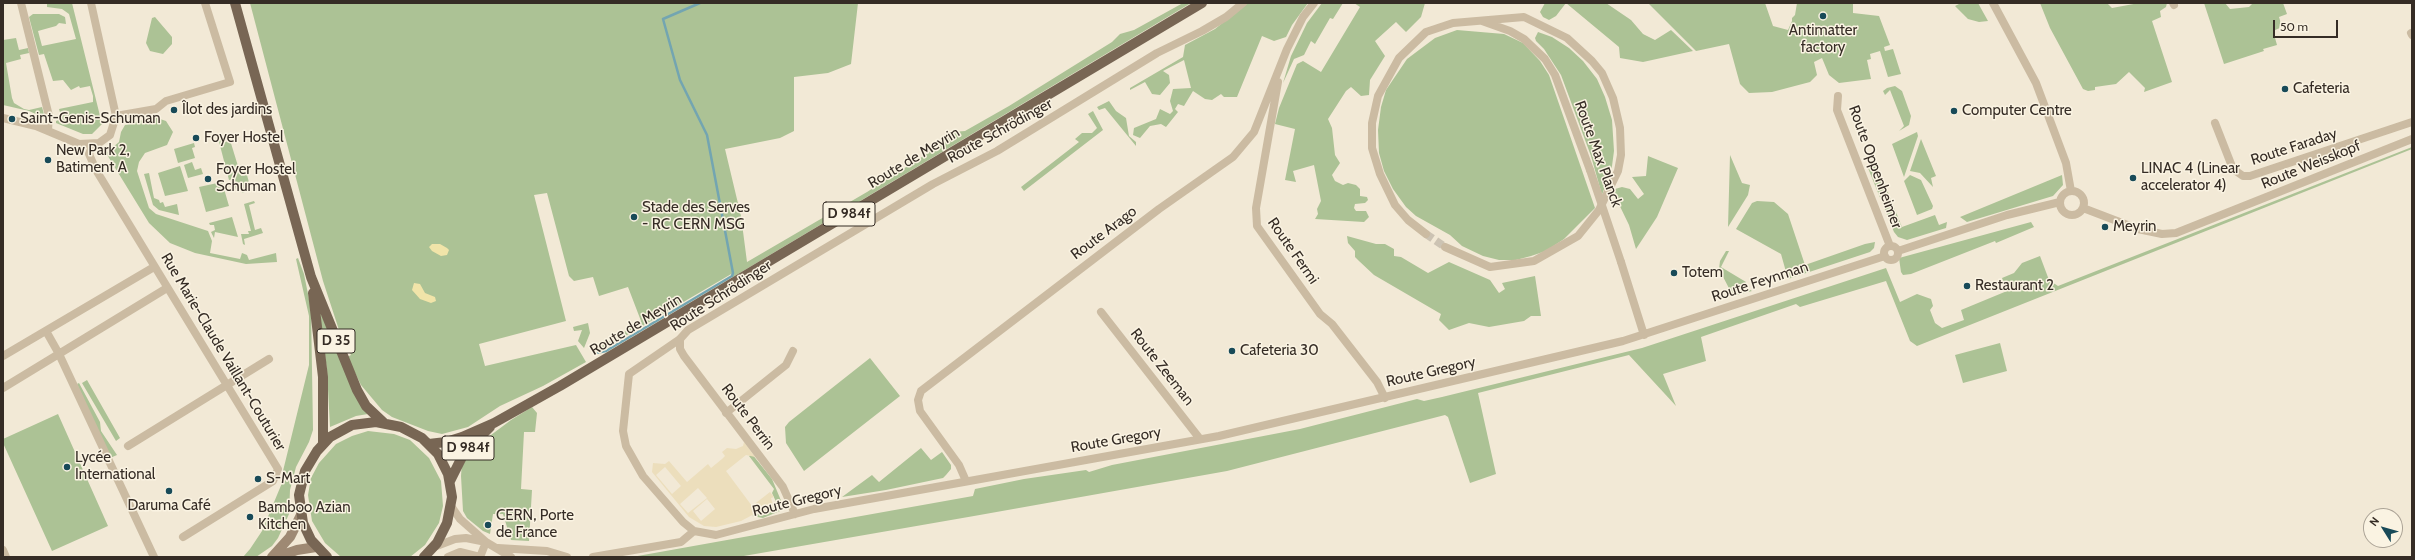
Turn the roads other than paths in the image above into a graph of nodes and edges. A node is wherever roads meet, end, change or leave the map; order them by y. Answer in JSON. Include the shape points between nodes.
{"nodes":[{"id":1,"x":21,"y":3,"type":"edge"},
{"id":2,"x":91,"y":3,"type":"edge"},
{"id":3,"x":204,"y":3,"type":"edge"},
{"id":4,"x":235,"y":3,"type":"edge"},
{"id":5,"x":239,"y":3,"type":"edge"},
{"id":6,"x":1202,"y":3,"type":"edge"},
{"id":7,"x":1243,"y":3,"type":"edge"},
{"id":8,"x":1314,"y":3,"type":"edge"},
{"id":9,"x":1993,"y":3,"type":"edge"},
{"id":10,"x":1479,"y":21,"type":"junction"},
{"id":11,"x":242,"y":22,"type":"junction"},
{"id":12,"x":1279,"y":72,"type":"junction"},
{"id":13,"x":1838,"y":96,"type":"dead end"},
{"id":14,"x":116,"y":116,"type":"junction"},
{"id":15,"x":3,"y":118,"type":"edge"},
{"id":16,"x":2412,"y":122,"type":"edge"},
{"id":17,"x":2215,"y":123,"type":"dead end"},
{"id":18,"x":48,"y":130,"type":"junction"},
{"id":19,"x":2412,"y":139,"type":"edge"},
{"id":20,"x":92,"y":144,"type":"junction"},
{"id":21,"x":2071,"y":191,"type":"junction"},
{"id":22,"x":2060,"y":202,"type":"junction"},
{"id":23,"x":2083,"y":208,"type":"junction"},
{"id":24,"x":1426,"y":234,"type":"tunnel mouth"},
{"id":25,"x":1890,"y":246,"type":"junction"},
{"id":26,"x":1445,"y":247,"type":"tunnel mouth"},
{"id":27,"x":1898,"y":251,"type":"junction"},
{"id":28,"x":1885,"y":256,"type":"junction"},
{"id":29,"x":154,"y":267,"type":"junction"},
{"id":30,"x":311,"y":277,"type":"junction"},
{"id":31,"x":167,"y":288,"type":"junction"},
{"id":32,"x":1101,"y":312,"type":"dead end"},
{"id":33,"x":46,"y":331,"type":"junction"},
{"id":34,"x":1644,"y":335,"type":"junction"},
{"id":35,"x":680,"y":339,"type":"junction"},
{"id":36,"x":793,"y":351,"type":"dead end"},
{"id":37,"x":59,"y":354,"type":"junction"},
{"id":38,"x":3,"y":356,"type":"edge"},
{"id":39,"x":269,"y":359,"type":"dead end"},
{"id":40,"x":226,"y":386,"type":"junction"},
{"id":41,"x":3,"y":388,"type":"edge"},
{"id":42,"x":1385,"y":398,"type":"junction"},
{"id":43,"x":726,"y":413,"type":"junction"},
{"id":44,"x":384,"y":423,"type":"junction"},
{"id":45,"x":494,"y":423,"type":"junction"},
{"id":46,"x":1200,"y":439,"type":"junction"},
{"id":47,"x":324,"y":443,"type":"junction"},
{"id":48,"x":429,"y":444,"type":"junction"},
{"id":49,"x":128,"y":446,"type":"dead end"},
{"id":50,"x":450,"y":481,"type":"junction"},
{"id":51,"x":966,"y":481,"type":"junction"},
{"id":52,"x":451,"y":506,"type":"junction"},
{"id":53,"x":795,"y":514,"type":"junction"},
{"id":54,"x":301,"y":515,"type":"junction"},
{"id":55,"x":694,"y":531,"type":"junction"},
{"id":56,"x":183,"y":537,"type":"dead end"},
{"id":57,"x":486,"y":542,"type":"junction"},
{"id":58,"x":316,"y":547,"type":"junction"},
{"id":59,"x":434,"y":547,"type":"junction"},
{"id":60,"x":495,"y":548,"type":"junction"},
{"id":61,"x":3,"y":550,"type":"edge"},
{"id":62,"x":6,"y":557,"type":"edge"},
{"id":63,"x":154,"y":557,"type":"edge"},
{"id":64,"x":272,"y":557,"type":"edge"},
{"id":65,"x":277,"y":557,"type":"edge"},
{"id":66,"x":327,"y":557,"type":"edge"},
{"id":67,"x":424,"y":557,"type":"edge"},
{"id":68,"x":448,"y":557,"type":"edge"},
{"id":69,"x":480,"y":557,"type":"edge"},
{"id":70,"x":511,"y":557,"type":"edge"},
{"id":71,"x":567,"y":557,"type":"edge"},
{"id":72,"x":592,"y":557,"type":"edge"}],
"edges":[{"from":1,"to":18,"type":"street","via":[[49,116]]},
{"from":2,"to":14,"type":"street"},
{"from":3,"to":14,"type":"street","via":[[230,82],[166,101],[156,109]]},
{"from":4,"to":11,"type":"main road","number":"D 35"},
{"from":5,"to":11,"type":"main road","number":"D 35"},
{"from":6,"to":45,"type":"main road","name":"Route de Meyrin","number":"D 984f","via":[[636,342]]},
{"from":7,"to":35,"type":"street","name":"Route Schrödinger","via":[[1208,28],[1157,53],[998,151],[933,184],[688,330]]},
{"from":8,"to":12,"type":"street","via":[[1295,31]]},
{"from":9,"to":21,"type":"street","via":[[2036,83],[2066,163]]},
{"from":10,"to":24,"type":"street","via":[[1453,23],[1426,32],[1411,45],[1390,72],[1375,108],[1372,148],[1380,174],[1404,216]]},
{"from":10,"to":26,"type":"street","via":[[1524,17],[1554,30],[1581,49],[1609,85],[1620,128],[1622,155],[1614,183],[1600,210],[1578,236],[1548,254],[1520,264],[1490,267]]},
{"from":10,"to":34,"type":"street","name":"Route Max Planck","bridge":true,"via":[[1510,31],[1524,39],[1545,59],[1555,75],[1590,170]]},
{"from":11,"to":30,"type":"main road","number":"D 35"},
{"from":12,"to":42,"type":"street","name":"Route Fermi","via":[[1256,208],[1257,226],[1316,307],[1377,382]]},
{"from":12,"to":51,"type":"street","name":"Route Arago","via":[[1254,132],[1232,157],[925,386],[918,396],[920,411],[959,465]]},
{"from":13,"to":25,"type":"street","name":"Route Oppenheimer","via":[[1837,110]]},
{"from":14,"to":20,"type":"street","via":[[110,135],[103,141]]},
{"from":15,"to":18,"type":"street"},
{"from":16,"to":17,"type":"street","name":"Route Faraday","via":[[2250,176],[2243,176],[2232,169]]},
{"from":18,"to":20,"type":"street","via":[[79,144]]},
{"from":19,"to":23,"type":"street","name":"Route Weisskopf","via":[[2176,233],[2143,231]]},
{"from":20,"to":29,"type":"street","name":"Rue Marie-Claude Vaillant-Couturier","via":[[89,154],[93,164]]},
{"from":21,"to":22,"type":"street","via":[[2064,194]]},
{"from":21,"to":23,"type":"street","via":[[2082,197]]},
{"from":22,"to":23,"type":"street","via":[[2062,210],[2069,215],[2079,214]]},
{"from":22,"to":27,"type":"street","via":[[2007,215]]},
{"from":25,"to":27,"type":"street","via":[[1894,246]]},
{"from":25,"to":28,"type":"street","via":[[1885,250]]},
{"from":27,"to":28,"type":"street","via":[[1895,259],[1889,260]]},
{"from":28,"to":34,"type":"street","name":"Route Feynman"},
{"from":29,"to":31,"type":"street","name":"Rue Marie-Claude Vaillant-Couturier"},
{"from":29,"to":33,"type":"street"},
{"from":30,"to":44,"type":"main road","number":"D 35","via":[[357,390],[366,406]]},
{"from":30,"to":47,"type":"main road","number":"D 35","via":[[322,377]]},
{"from":31,"to":37,"type":"street"},
{"from":31,"to":40,"type":"street","name":"Rue Marie-Claude Vaillant-Couturier"},
{"from":32,"to":46,"type":"street","name":"Route Zeeman"},
{"from":33,"to":37,"type":"street"},
{"from":33,"to":38,"type":"street"},
{"from":34,"to":42,"type":"street","name":"Route Gregory"},
{"from":35,"to":43,"type":"street","name":"Route Perrin","via":[[680,349],[684,356]]},
{"from":35,"to":55,"type":"street","name":"Route Schrödinger","via":[[629,374],[623,431],[628,452],[643,476]]},
{"from":36,"to":43,"type":"street","via":[[786,365]]},
{"from":37,"to":41,"type":"street"},
{"from":37,"to":63,"type":"street"},
{"from":39,"to":40,"type":"street"},
{"from":40,"to":49,"type":"street"},
{"from":40,"to":56,"type":"street","name":"Rue Marie-Claude Vaillant-Couturier","via":[[278,469],[277,474],[273,480]]},
{"from":42,"to":46,"type":"street","name":"Route Gregory"},
{"from":43,"to":53,"type":"street","name":"Route Perrin","via":[[783,487]]},
{"from":44,"to":47,"type":"main road","via":[[352,425]]},
{"from":44,"to":48,"type":"main road","via":[[409,430]]},
{"from":45,"to":48,"type":"main road","name":"Route de Meyrin","number":"D 984f","via":[[454,440]]},
{"from":45,"to":50,"type":"main road","name":"Route de Meyrin","number":"D 984f","via":[[464,453]]},
{"from":46,"to":51,"type":"street","name":"Route Gregory"},
{"from":47,"to":54,"type":"main road","via":[[311,458],[305,471],[300,495]]},
{"from":48,"to":50,"type":"main road","via":[[441,460]]},
{"from":50,"to":52,"type":"main road"},
{"from":51,"to":53,"type":"street","name":"Route Gregory"},
{"from":52,"to":57,"type":"street","via":[[464,523]]},
{"from":52,"to":59,"type":"main road","via":[[444,530]]},
{"from":53,"to":55,"type":"street","name":"Route Gregory","via":[[716,535]]},
{"from":54,"to":58,"type":"main road","via":[[306,532]]},
{"from":54,"to":64,"type":"street","via":[[290,537]]},
{"from":55,"to":72,"type":"street","via":[[680,542]]},
{"from":57,"to":59,"type":"street","via":[[462,538]]},
{"from":57,"to":60,"type":"street"},
{"from":57,"to":69,"type":"street"},
{"from":58,"to":65,"type":"street"},
{"from":58,"to":66,"type":"main road"},
{"from":59,"to":67,"type":"main road"},
{"from":60,"to":70,"type":"street"},
{"from":60,"to":71,"type":"street","via":[[547,552]]},
{"from":61,"to":62,"type":"street"},
{"from":68,"to":69,"type":"street","via":[[460,552]]}]}
